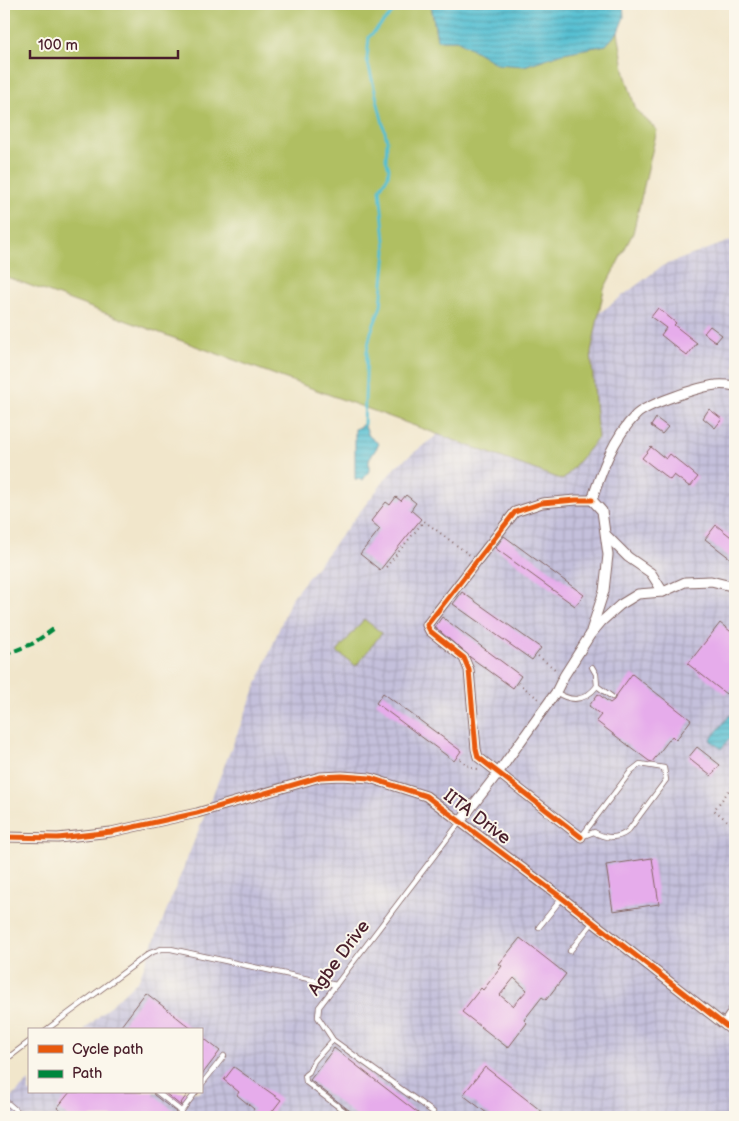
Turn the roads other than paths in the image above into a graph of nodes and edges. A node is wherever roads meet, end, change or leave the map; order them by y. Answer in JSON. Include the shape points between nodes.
{"nodes":[{"id":1,"x":735,"y":386,"type":"edge"},
{"id":2,"x":592,"y":500,"type":"junction"},
{"id":3,"x":606,"y":535,"type":"junction"},
{"id":4,"x":735,"y":586,"type":"edge"},
{"id":5,"x":663,"y":592,"type":"junction"},
{"id":6,"x":590,"y":635,"type":"junction"},
{"id":7,"x":592,"y":667,"type":"dead end"},
{"id":8,"x":597,"y":686,"type":"junction"},
{"id":9,"x":556,"y":692,"type":"junction"},
{"id":10,"x":612,"y":697,"type":"dead end"},
{"id":11,"x":498,"y":773,"type":"junction"},
{"id":12,"x":460,"y":822,"type":"junction"},
{"id":13,"x":4,"y":837,"type":"edge"},
{"id":14,"x":581,"y":838,"type":"junction"},
{"id":15,"x":562,"y":898,"type":"junction"},
{"id":16,"x":593,"y":922,"type":"junction"},
{"id":17,"x":539,"y":927,"type":"dead end"},
{"id":18,"x":570,"y":951,"type":"dead end"},
{"id":19,"x":336,"y":984,"type":"junction"},
{"id":20,"x":735,"y":1008,"type":"edge"},
{"id":21,"x":725,"y":1024,"type":"junction"},
{"id":22,"x":49,"y":1028,"type":"edge"},
{"id":23,"x":735,"y":1032,"type":"edge"},
{"id":24,"x":333,"y":1040,"type":"junction"},
{"id":25,"x":28,"y":1043,"type":"edge"},
{"id":26,"x":224,"y":1056,"type":"dead end"},
{"id":27,"x":4,"y":1061,"type":"edge"},
{"id":28,"x":202,"y":1084,"type":"edge"},
{"id":29,"x":160,"y":1094,"type":"edge"},
{"id":30,"x":194,"y":1094,"type":"edge"},
{"id":31,"x":4,"y":1100,"type":"edge"},
{"id":32,"x":181,"y":1111,"type":"junction"},
{"id":33,"x":433,"y":1112,"type":"dead end"},
{"id":34,"x":24,"y":1117,"type":"edge"},
{"id":35,"x":177,"y":1117,"type":"edge"},
{"id":36,"x":352,"y":1117,"type":"edge"}],
"edges":[{"from":1,"to":2,"type":"street","via":[[716,385],[673,396],[637,413],[616,442]]},
{"from":2,"to":3,"type":"street","via":[[602,511]]},
{"from":2,"to":11,"type":"street","via":[[542,504],[515,512],[427,625],[430,632],[464,658],[469,670],[478,757]]},
{"from":3,"to":5,"type":"street","via":[[628,557],[651,573]]},
{"from":3,"to":6,"type":"street","via":[[608,555],[604,591]]},
{"from":4,"to":5,"type":"street","via":[[711,581],[685,582]]},
{"from":5,"to":6,"type":"street","via":[[638,594],[620,605]]},
{"from":6,"to":9,"type":"street"},
{"from":7,"to":8,"type":"lane"},
{"from":8,"to":9,"type":"lane","via":[[582,699],[574,700]]},
{"from":8,"to":10,"type":"lane"},
{"from":9,"to":11,"type":"street"},
{"from":11,"to":12,"type":"street"},
{"from":11,"to":14,"type":"street"},
{"from":12,"to":13,"type":"street","name":"IITA Drive","via":[[426,796],[370,778],[342,776],[320,777],[197,813],[111,832],[58,838]]},
{"from":12,"to":15,"type":"street","name":"IITA Drive"},
{"from":12,"to":19,"type":"lane","name":"Agbe Drive"},
{"from":14,"to":14,"type":"lane","via":[[594,832],[609,838],[623,835],[666,780],[664,768],[640,764],[631,771]]},
{"from":15,"to":16,"type":"street","name":"IITA Drive"},
{"from":15,"to":17,"type":"lane"},
{"from":16,"to":18,"type":"lane"},
{"from":16,"to":21,"type":"street","name":"IITA Drive"},
{"from":19,"to":22,"type":"lane","via":[[161,948]]},
{"from":19,"to":24,"type":"lane","name":"Agbe Drive","via":[[319,1007],[318,1017]]},
{"from":20,"to":21,"type":"street"},
{"from":21,"to":23,"type":"street","name":"IITA Drive"},
{"from":24,"to":33,"type":"lane","name":"Agbe Drive"},
{"from":24,"to":36,"type":"lane","via":[[314,1061],[305,1075],[306,1082]]},
{"from":25,"to":27,"type":"lane"},
{"from":26,"to":28,"type":"lane"},
{"from":29,"to":32,"type":"lane"},
{"from":30,"to":32,"type":"lane"},
{"from":31,"to":34,"type":"lane"},
{"from":32,"to":35,"type":"lane"}]}
